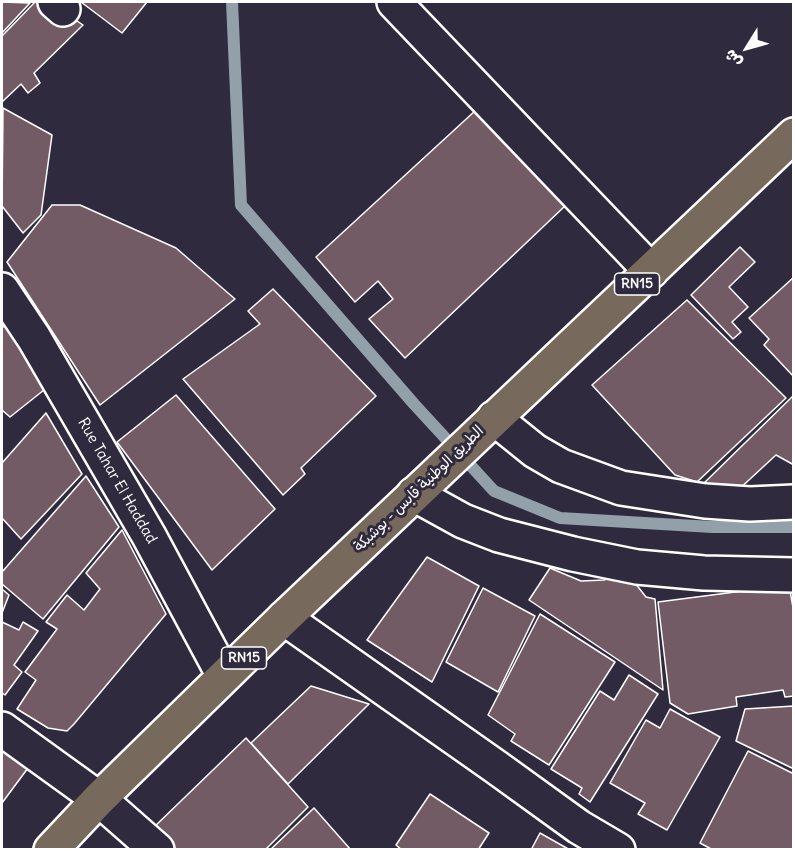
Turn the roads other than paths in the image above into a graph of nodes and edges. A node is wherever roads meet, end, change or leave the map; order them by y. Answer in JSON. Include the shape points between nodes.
{"nodes":[{"id":1,"x":394,"y":2,"type":"edge"},
{"id":2,"x":794,"y":135,"type":"edge"},
{"id":3,"x":651,"y":271,"type":"junction"},
{"id":4,"x":2,"y":290,"type":"edge"},
{"id":5,"x":487,"y":425,"type":"junction"},
{"id":6,"x":414,"y":494,"type":"junction"},
{"id":7,"x":794,"y":502,"type":"edge"},
{"id":8,"x":794,"y":575,"type":"edge"},
{"id":9,"x":284,"y":618,"type":"junction"},
{"id":10,"x":224,"y":676,"type":"junction"},
{"id":11,"x":2,"y":729,"type":"edge"},
{"id":12,"x":99,"y":799,"type":"junction"},
{"id":13,"x":51,"y":849,"type":"edge"},
{"id":14,"x":157,"y":849,"type":"edge"},
{"id":15,"x":618,"y":849,"type":"edge"}],
"edges":[{"from":1,"to":3,"type":"street"},
{"from":2,"to":3,"type":"main road","name":"الطريق الوطنية قابس - بوشبكة","number":"RN15"},
{"from":3,"to":5,"type":"main road","name":"الطريق الوطنية قابس - بوشبكة","number":"RN15"},
{"from":4,"to":10,"type":"street","name":"Rue Tahar El Haddad","via":[[144,526]]},
{"from":5,"to":6,"type":"main road","name":"الطريق الوطنية قابس - بوشبكة","number":"RN15"},
{"from":5,"to":7,"type":"street","via":[[561,466],[621,488],[705,501]]},
{"from":6,"to":8,"type":"street","via":[[463,521],[499,535],[573,554],[648,568]]},
{"from":6,"to":9,"type":"main road","name":"الطريق الوطنية قابس - بوشبكة","number":"RN15"},
{"from":9,"to":10,"type":"main road","name":"الطريق الوطنية قابس - بوشبكة","number":"RN15"},
{"from":9,"to":15,"type":"street","via":[[579,827]]},
{"from":10,"to":12,"type":"main road","name":"الطريق الوطنية قابس - بوشبكة","number":"RN15"},
{"from":11,"to":12,"type":"street"},
{"from":12,"to":13,"type":"main road","name":"الطريق الوطنية قابس - بوشبكة","number":"RN15"},
{"from":12,"to":14,"type":"street"}]}
